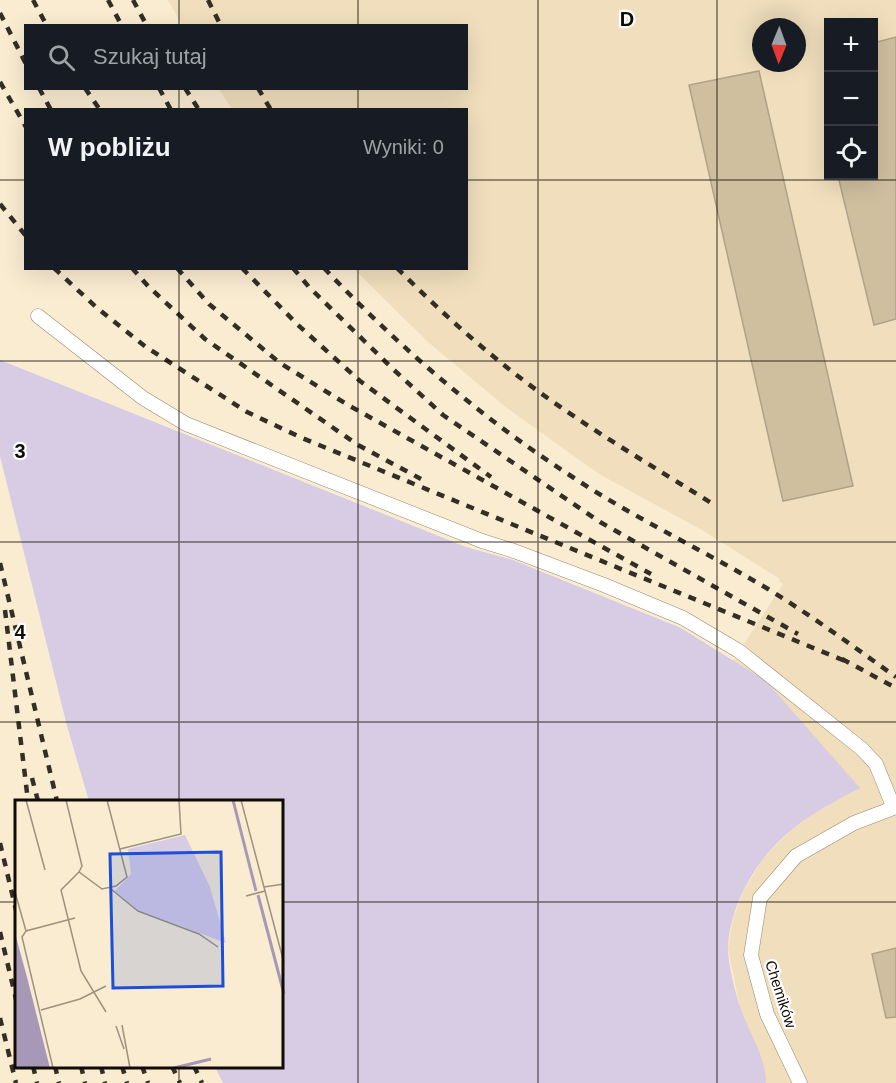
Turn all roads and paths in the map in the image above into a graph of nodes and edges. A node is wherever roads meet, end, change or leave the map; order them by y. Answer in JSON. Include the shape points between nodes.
{"nodes":[{"id":1,"x":38,"y":316,"type":"dead end"},
{"id":2,"x":895,"y":806,"type":"edge"},
{"id":3,"x":800,"y":1083,"type":"edge"}],
"edges":[{"from":1,"to":2,"type":"lane","via":[[143,398],[186,424],[683,618],[739,651],[862,749],[876,764]]},
{"from":2,"to":3,"type":"lane","name":"Chemików","via":[[796,855],[760,898],[751,955],[767,1014]]}]}
